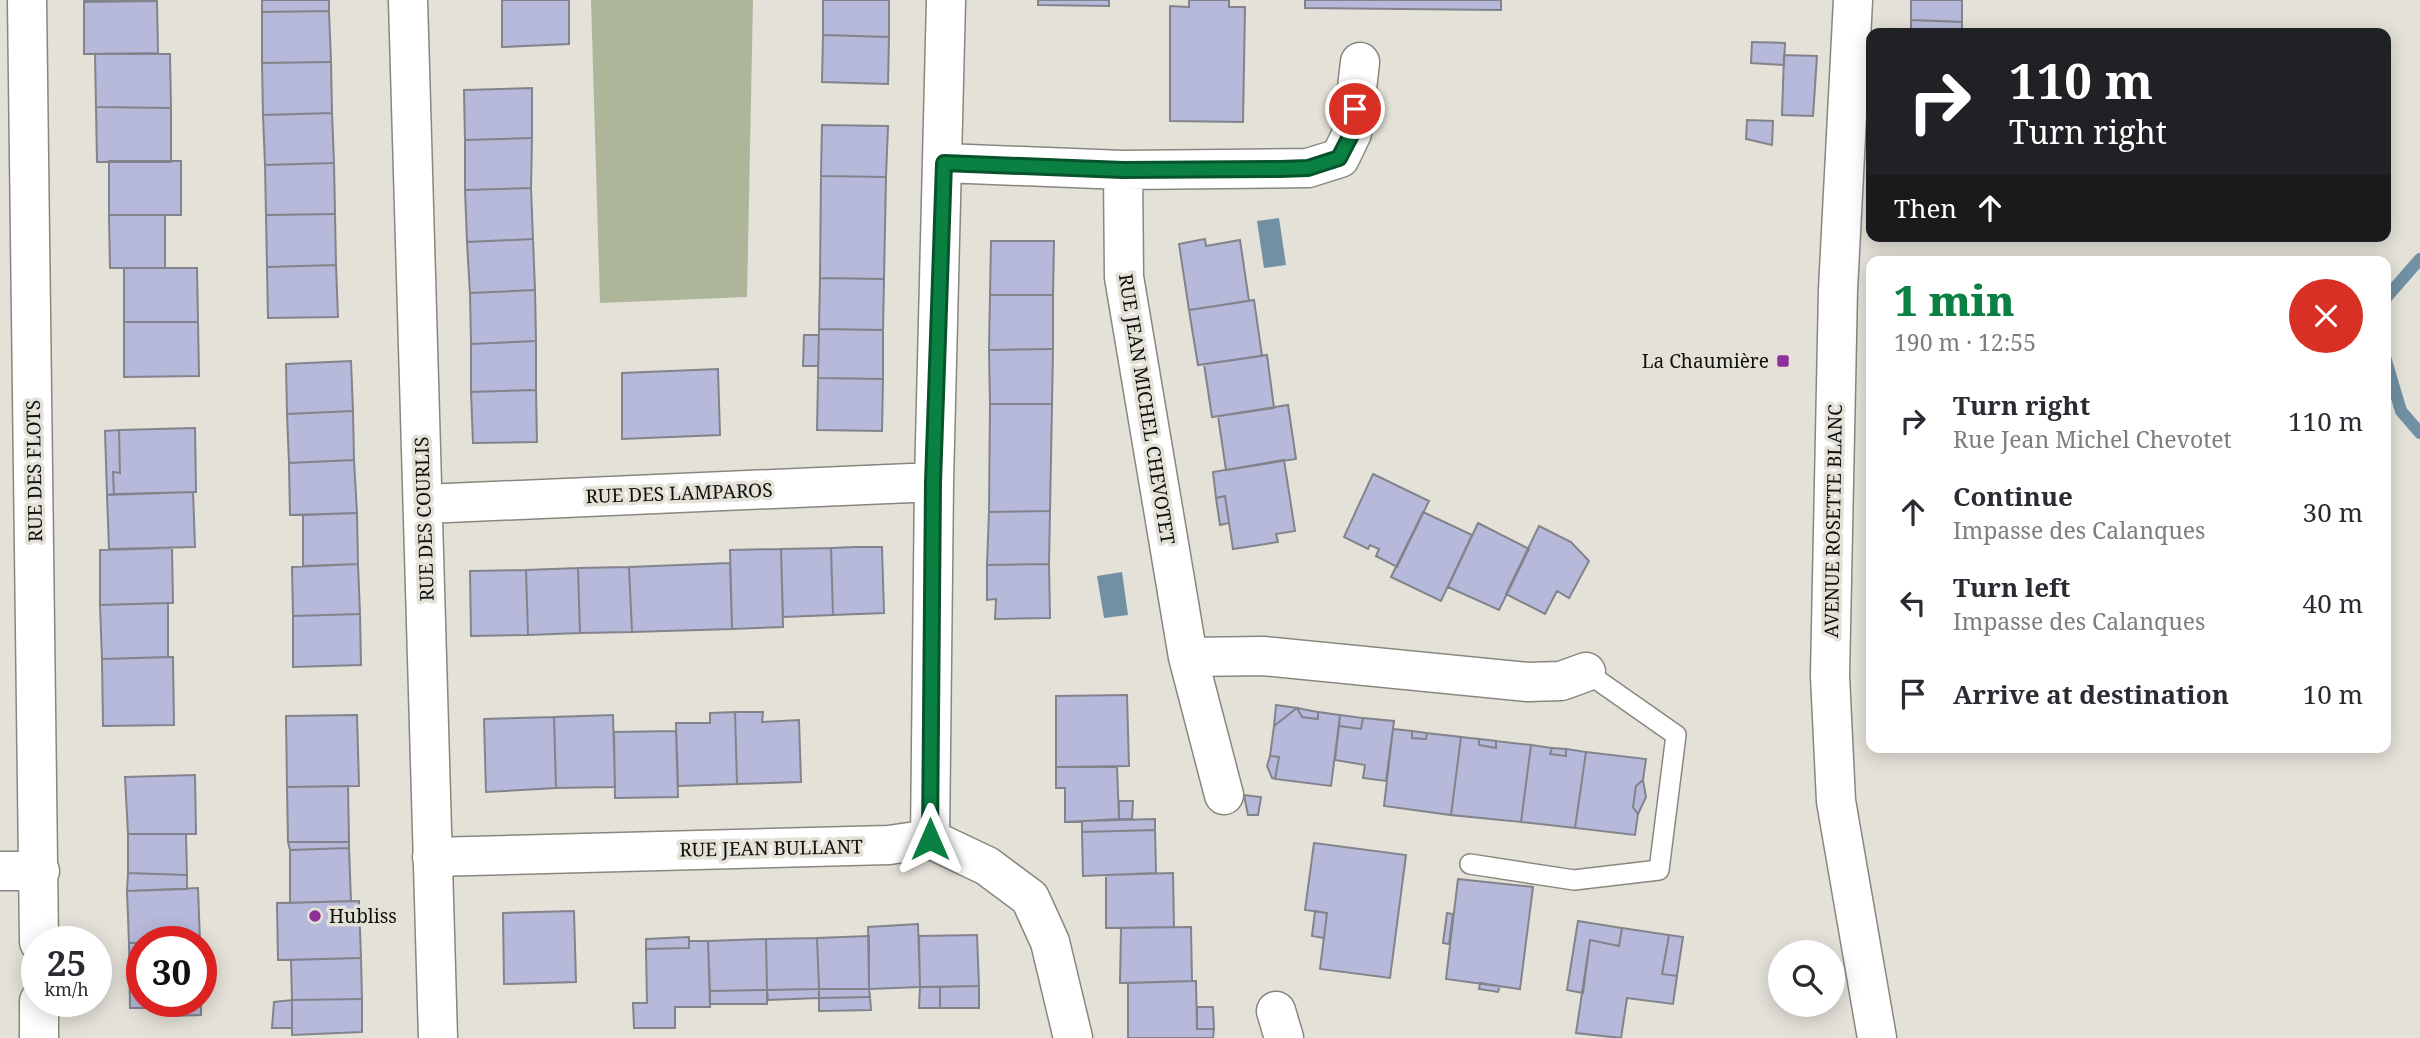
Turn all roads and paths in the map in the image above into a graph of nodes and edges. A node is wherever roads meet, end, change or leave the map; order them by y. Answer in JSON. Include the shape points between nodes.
{"nodes":[{"id":1,"x":27,"y":0,"type":"edge"},
{"id":2,"x":408,"y":0,"type":"edge"},
{"id":3,"x":946,"y":0,"type":"edge"},
{"id":4,"x":1853,"y":0,"type":"edge"},
{"id":5,"x":1360,"y":62,"type":"dead end"},
{"id":6,"x":944,"y":163,"type":"junction"},
{"id":7,"x":1123,"y":170,"type":"junction"},
{"id":8,"x":933,"y":482,"type":"junction"},
{"id":9,"x":425,"y":504,"type":"junction"},
{"id":10,"x":1188,"y":657,"type":"junction"},
{"id":11,"x":1586,"y":672,"type":"joint"},
{"id":12,"x":1224,"y":795,"type":"dead end"},
{"id":13,"x":930,"y":839,"type":"junction"},
{"id":14,"x":432,"y":857,"type":"junction"},
{"id":15,"x":1470,"y":864,"type":"dead end"},
{"id":16,"x":0,"y":871,"type":"edge"},
{"id":17,"x":40,"y":871,"type":"junction"},
{"id":18,"x":39,"y":926,"type":"edge"},
{"id":19,"x":39,"y":1017,"type":"edge"},
{"id":20,"x":39,"y":1038,"type":"edge"},
{"id":21,"x":438,"y":1038,"type":"edge"},
{"id":22,"x":1073,"y":1038,"type":"edge"},
{"id":23,"x":1877,"y":1038,"type":"edge"}],
"edges":[{"from":1,"to":17,"type":"street","name":"RUE DES FLOTS"},
{"from":2,"to":9,"type":"street","name":"RUE DES COURLIS"},
{"from":3,"to":6,"type":"street"},
{"from":4,"to":23,"type":"street","name":"AVENUE ROSETTE BLANC","via":[[1838,290],[1830,676],[1836,801]]},
{"from":5,"to":7,"type":"street","via":[[1352,133],[1339,158],[1308,168]]},
{"from":6,"to":7,"type":"street"},
{"from":6,"to":8,"type":"street"},
{"from":7,"to":10,"type":"street","name":"RUE JEAN MICHEL CHEVOTET","via":[[1124,277]]},
{"from":8,"to":9,"type":"street","name":"RUE DES LAMPAROS"},
{"from":8,"to":13,"type":"street"},
{"from":9,"to":14,"type":"street","name":"RUE DES COURLIS"},
{"from":10,"to":11,"type":"street","via":[[1263,656],[1528,682],[1561,681]]},
{"from":10,"to":12,"type":"street","name":"RUE JEAN MICHEL CHEVOTET"},
{"from":11,"to":15,"type":"lane","via":[[1676,735],[1659,870],[1574,880]]},
{"from":13,"to":14,"type":"street","name":"RUE JEAN BULLANT","via":[[889,845]]},
{"from":13,"to":22,"type":"street","via":[[987,866],[1030,898],[1050,942]]},
{"from":14,"to":21,"type":"street","name":"RUE DES COURLIS"},
{"from":16,"to":17,"type":"street"},
{"from":17,"to":18,"type":"street","name":"RUE DES FLOTS"},
{"from":19,"to":20,"type":"street"}]}
